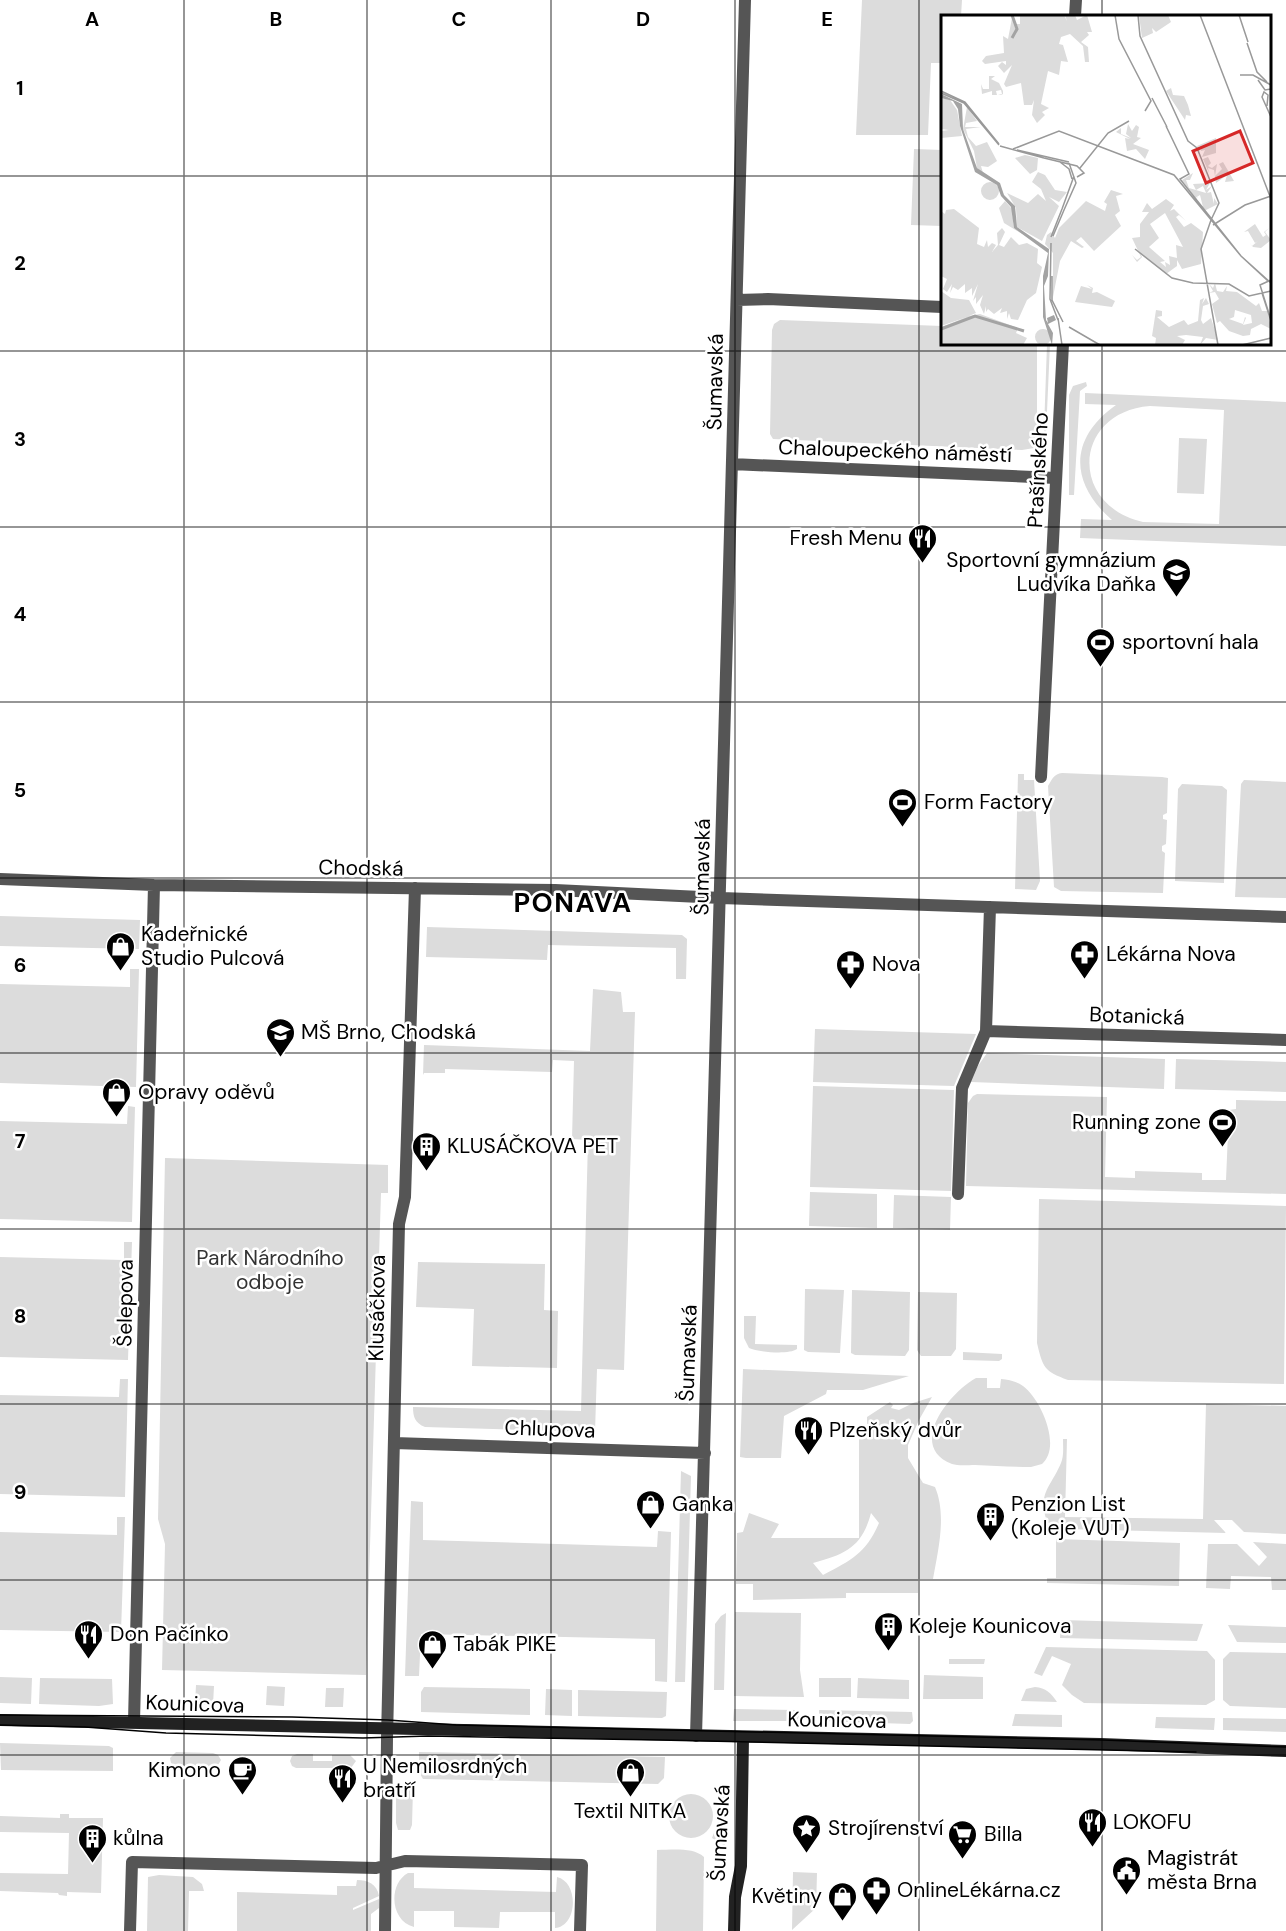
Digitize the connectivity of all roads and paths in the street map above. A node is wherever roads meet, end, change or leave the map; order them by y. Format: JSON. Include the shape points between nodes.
{"nodes":[{"id":1,"x":745,"y":0,"type":"edge"},
{"id":2,"x":1076,"y":0,"type":"edge"},
{"id":3,"x":1075,"y":15,"type":"edge"},
{"id":4,"x":737,"y":300,"type":"junction"},
{"id":5,"x":941,"y":307,"type":"edge"},
{"id":6,"x":1063,"y":345,"type":"edge"},
{"id":7,"x":732,"y":464,"type":"junction"},
{"id":8,"x":1056,"y":477,"type":"junction"},
{"id":9,"x":1041,"y":777,"type":"dead end"},
{"id":10,"x":0,"y":879,"type":"edge"},
{"id":11,"x":154,"y":885,"type":"junction"},
{"id":12,"x":415,"y":888,"type":"junction"},
{"id":13,"x":721,"y":898,"type":"junction"},
{"id":14,"x":990,"y":907,"type":"junction"},
{"id":15,"x":1286,"y":917,"type":"edge"},
{"id":16,"x":986,"y":1031,"type":"junction"},
{"id":17,"x":1286,"y":1041,"type":"edge"},
{"id":18,"x":958,"y":1194,"type":"dead end"},
{"id":19,"x":393,"y":1443,"type":"junction"},
{"id":20,"x":705,"y":1453,"type":"junction"},
{"id":21,"x":0,"y":1720,"type":"edge"},
{"id":22,"x":134,"y":1722,"type":"junction"},
{"id":23,"x":388,"y":1729,"type":"junction"},
{"id":24,"x":696,"y":1736,"type":"junction"},
{"id":25,"x":743,"y":1737,"type":"junction"},
{"id":26,"x":1286,"y":1751,"type":"edge"},
{"id":27,"x":387,"y":1865,"type":"junction"},
{"id":28,"x":130,"y":1931,"type":"edge"},
{"id":29,"x":385,"y":1931,"type":"edge"},
{"id":30,"x":580,"y":1931,"type":"edge"},
{"id":31,"x":734,"y":1931,"type":"edge"}],
"edges":[{"from":1,"to":4,"type":"street","name":"Šumavská"},
{"from":2,"to":3,"type":"street"},
{"from":4,"to":5,"type":"street"},
{"from":4,"to":7,"type":"street","name":"Šumavská"},
{"from":6,"to":8,"type":"street","name":"Ptašínského"},
{"from":7,"to":8,"type":"street","name":"Chaloupeckého náměstí"},
{"from":7,"to":13,"type":"street","name":"Šumavská"},
{"from":8,"to":9,"type":"street","name":"Ptašínského"},
{"from":10,"to":11,"type":"street","name":"Chodská"},
{"from":11,"to":12,"type":"street","name":"Chodská"},
{"from":11,"to":22,"type":"street","name":"Šelepova"},
{"from":12,"to":13,"type":"street","name":"Chodská"},
{"from":12,"to":19,"type":"street","name":"Klusáčkova"},
{"from":13,"to":14,"type":"street"},
{"from":13,"to":20,"type":"street","name":"Šumavská"},
{"from":14,"to":15,"type":"street"},
{"from":14,"to":16,"type":"street"},
{"from":16,"to":17,"type":"street","name":"Botanická"},
{"from":16,"to":18,"type":"street","via":[[962,1088]]},
{"from":19,"to":20,"type":"street","name":"Chlupova"},
{"from":19,"to":23,"type":"street","name":"Klusáčkova"},
{"from":20,"to":24,"type":"street","name":"Šumavská"},
{"from":21,"to":22,"type":"street","name":"Kounicova"},
{"from":22,"to":23,"type":"street","name":"Kounicova"},
{"from":23,"to":24,"type":"street","name":"Kounicova"},
{"from":23,"to":27,"type":"street"},
{"from":24,"to":25,"type":"street","name":"Kounicova"},
{"from":25,"to":26,"type":"street","name":"Kounicova"},
{"from":25,"to":31,"type":"street","name":"Šumavská","via":[[741,1866]]},
{"from":27,"to":28,"type":"street","via":[[376,1868],[132,1862]]},
{"from":27,"to":29,"type":"street"},
{"from":27,"to":30,"type":"street","via":[[405,1861],[582,1865]]}]}
